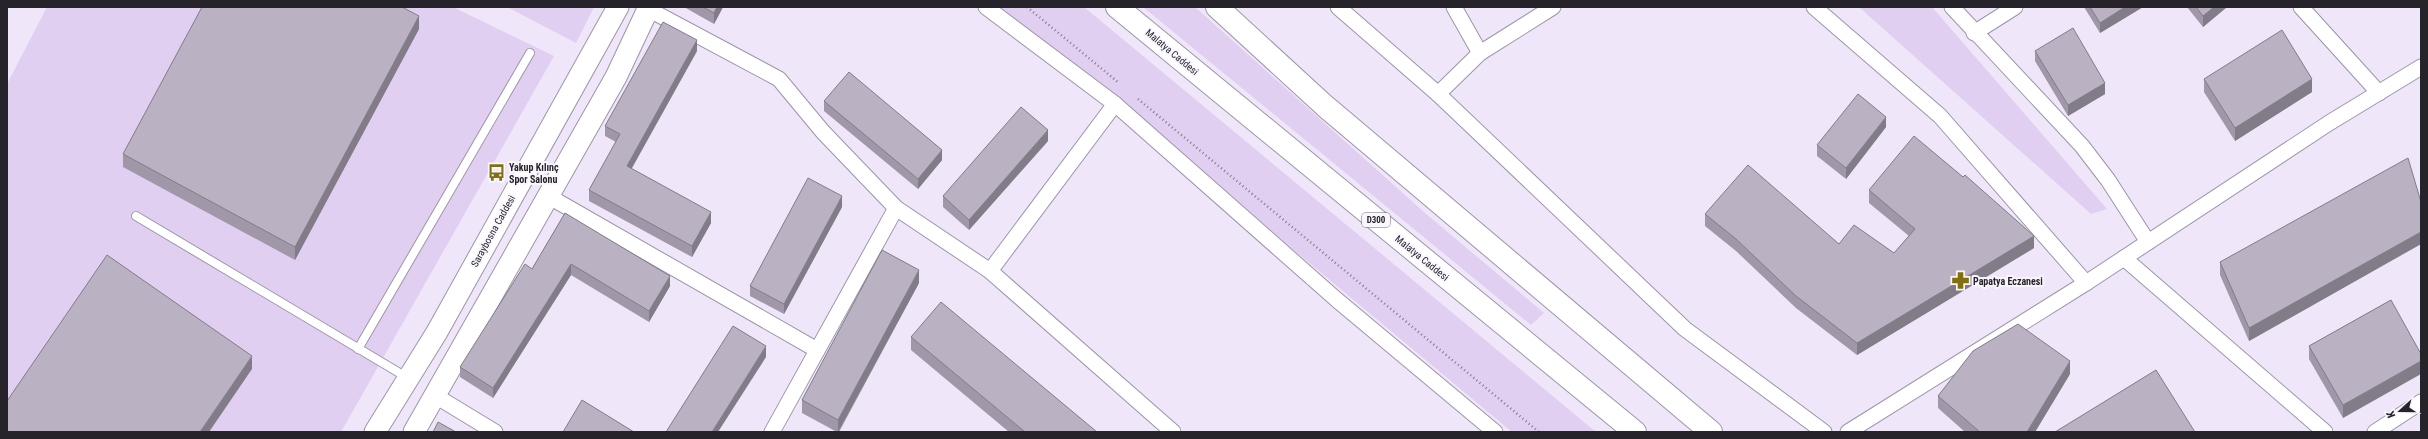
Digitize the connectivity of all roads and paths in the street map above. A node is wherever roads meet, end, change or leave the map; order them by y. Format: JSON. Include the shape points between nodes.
{"nodes":[{"id":1,"x":618,"y":7,"type":"edge"},
{"id":2,"x":986,"y":7,"type":"edge"},
{"id":3,"x":1027,"y":7,"type":"edge"},
{"id":4,"x":1117,"y":7,"type":"edge"},
{"id":5,"x":1217,"y":7,"type":"edge"},
{"id":6,"x":1338,"y":7,"type":"edge"},
{"id":7,"x":1454,"y":7,"type":"edge"},
{"id":8,"x":1553,"y":7,"type":"edge"},
{"id":9,"x":1814,"y":7,"type":"edge"},
{"id":10,"x":1952,"y":7,"type":"edge"},
{"id":11,"x":2015,"y":7,"type":"edge"},
{"id":12,"x":2302,"y":7,"type":"edge"},
{"id":13,"x":649,"y":8,"type":"edge"},
{"id":14,"x":1974,"y":33,"type":"junction"},
{"id":15,"x":1480,"y":52,"type":"junction"},
{"id":16,"x":530,"y":53,"type":"dead end"},
{"id":17,"x":2421,"y":67,"type":"edge"},
{"id":18,"x":1124,"y":87,"type":"dead end"},
{"id":19,"x":2379,"y":93,"type":"junction"},
{"id":20,"x":1438,"y":94,"type":"junction"},
{"id":21,"x":1136,"y":98,"type":"dead end"},
{"id":22,"x":1115,"y":104,"type":"junction"},
{"id":23,"x":548,"y":196,"type":"junction"},
{"id":24,"x":896,"y":208,"type":"junction"},
{"id":25,"x":136,"y":216,"type":"dead end"},
{"id":26,"x":2148,"y":242,"type":"junction"},
{"id":27,"x":2124,"y":258,"type":"junction"},
{"id":28,"x":990,"y":271,"type":"junction"},
{"id":29,"x":2086,"y":283,"type":"junction"},
{"id":30,"x":358,"y":349,"type":"junction"},
{"id":31,"x":817,"y":350,"type":"junction"},
{"id":32,"x":408,"y":378,"type":"junction"},
{"id":33,"x":434,"y":395,"type":"junction"},
{"id":34,"x":2421,"y":402,"type":"edge"},
{"id":35,"x":375,"y":432,"type":"edge"},
{"id":36,"x":414,"y":432,"type":"edge"},
{"id":37,"x":495,"y":432,"type":"edge"},
{"id":38,"x":772,"y":432,"type":"edge"},
{"id":39,"x":1173,"y":432,"type":"edge"},
{"id":40,"x":1495,"y":432,"type":"edge"},
{"id":41,"x":1539,"y":432,"type":"edge"},
{"id":42,"x":1635,"y":432,"type":"edge"},
{"id":43,"x":1711,"y":432,"type":"edge"},
{"id":44,"x":1824,"y":432,"type":"edge"},
{"id":45,"x":1848,"y":432,"type":"edge"},
{"id":46,"x":2325,"y":432,"type":"edge"},
{"id":47,"x":2375,"y":432,"type":"edge"}],
"edges":[{"from":1,"to":32,"type":"main road","name":"Saraybosna Caddesi"},
{"from":2,"to":22,"type":"street"},
{"from":3,"to":18,"type":"path"},
{"from":4,"to":42,"type":"highway","name":"Malatya Caddesi","number":"D300"},
{"from":5,"to":43,"type":"highway","via":[[1325,106]]},
{"from":6,"to":20,"type":"street"},
{"from":7,"to":15,"type":"street"},
{"from":8,"to":15,"type":"street"},
{"from":9,"to":29,"type":"street","via":[[1940,116]]},
{"from":10,"to":14,"type":"street"},
{"from":11,"to":14,"type":"street"},
{"from":12,"to":19,"type":"street"},
{"from":13,"to":23,"type":"main road","via":[[616,77]]},
{"from":13,"to":24,"type":"street","via":[[778,79],[823,132]]},
{"from":14,"to":26,"type":"street","via":[[2082,146],[2108,180]]},
{"from":15,"to":20,"type":"street"},
{"from":16,"to":30,"type":"lane"},
{"from":17,"to":19,"type":"street"},
{"from":19,"to":26,"type":"street"},
{"from":20,"to":44,"type":"street","via":[[1685,329]]},
{"from":21,"to":41,"type":"path"},
{"from":22,"to":28,"type":"street"},
{"from":22,"to":40,"type":"street","via":[[1336,300]]},
{"from":23,"to":31,"type":"street"},
{"from":23,"to":33,"type":"main road"},
{"from":24,"to":28,"type":"street"},
{"from":24,"to":31,"type":"street"},
{"from":25,"to":30,"type":"lane"},
{"from":26,"to":27,"type":"street"},
{"from":27,"to":29,"type":"street"},
{"from":27,"to":46,"type":"street"},
{"from":28,"to":39,"type":"street"},
{"from":29,"to":45,"type":"street"},
{"from":30,"to":32,"type":"lane"},
{"from":31,"to":38,"type":"street"},
{"from":32,"to":35,"type":"main road","name":"Saraybosna Caddesi"},
{"from":33,"to":36,"type":"main road"},
{"from":33,"to":37,"type":"street"},
{"from":34,"to":47,"type":"street"}]}
